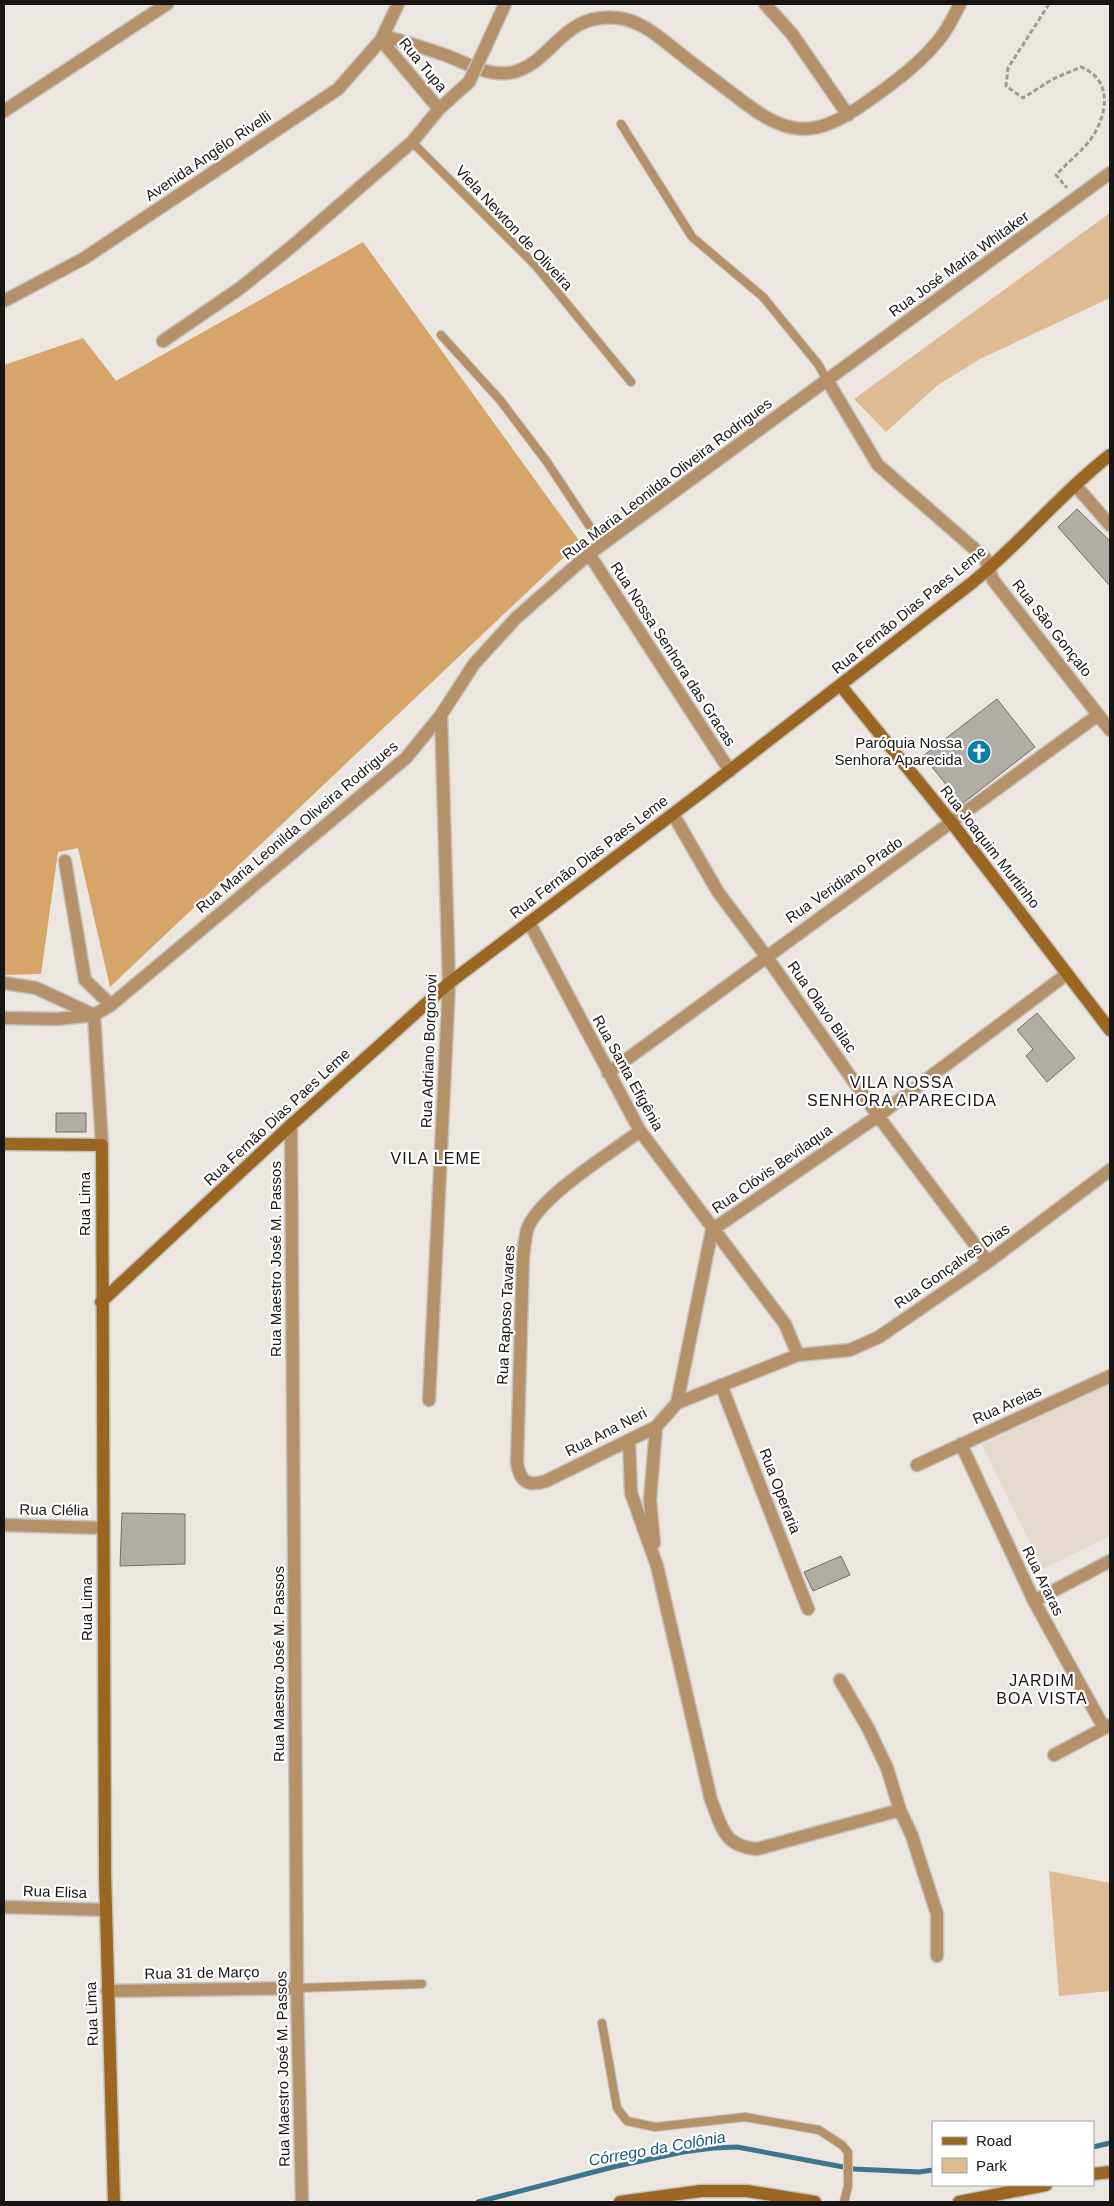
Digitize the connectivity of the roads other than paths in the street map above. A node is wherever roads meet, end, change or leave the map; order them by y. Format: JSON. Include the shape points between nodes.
{"nodes":[{"id":1,"x":167,"y":4,"type":"edge"},
{"id":2,"x":398,"y":4,"type":"edge"},
{"id":3,"x":505,"y":4,"type":"edge"},
{"id":4,"x":765,"y":4,"type":"edge"},
{"id":5,"x":960,"y":4,"type":"edge"},
{"id":6,"x":383,"y":38,"type":"junction"},
{"id":7,"x":439,"y":110,"type":"junction"},
{"id":8,"x":4,"y":111,"type":"edge"},
{"id":9,"x":848,"y":115,"type":"junction"},
{"id":10,"x":621,"y":124,"type":"dead end"},
{"id":11,"x":412,"y":142,"type":"junction"},
{"id":12,"x":1110,"y":173,"type":"edge"},
{"id":13,"x":4,"y":301,"type":"edge"},
{"id":14,"x":441,"y":335,"type":"dead end"},
{"id":15,"x":162,"y":341,"type":"dead end"},
{"id":16,"x":827,"y":380,"type":"junction"},
{"id":17,"x":631,"y":382,"type":"dead end"},
{"id":18,"x":1110,"y":455,"type":"edge"},
{"id":19,"x":1075,"y":484,"type":"junction"},
{"id":20,"x":1110,"y":525,"type":"edge"},
{"id":21,"x":602,"y":545,"type":"junction"},
{"id":22,"x":589,"y":554,"type":"junction"},
{"id":23,"x":990,"y":568,"type":"junction"},
{"id":24,"x":841,"y":686,"type":"junction"},
{"id":25,"x":441,"y":715,"type":"junction"},
{"id":26,"x":1098,"y":715,"type":"junction"},
{"id":27,"x":1110,"y":730,"type":"edge"},
{"id":28,"x":730,"y":771,"type":"junction"},
{"id":29,"x":673,"y":814,"type":"junction"},
{"id":30,"x":952,"y":823,"type":"junction"},
{"id":31,"x":64,"y":861,"type":"dead end"},
{"id":32,"x":529,"y":922,"type":"junction"},
{"id":33,"x":766,"y":956,"type":"junction"},
{"id":34,"x":1067,"y":974,"type":"junction"},
{"id":35,"x":4,"y":983,"type":"edge"},
{"id":36,"x":449,"y":983,"type":"junction"},
{"id":37,"x":111,"y":1005,"type":"junction"},
{"id":38,"x":94,"y":1015,"type":"junction"},
{"id":39,"x":4,"y":1018,"type":"edge"},
{"id":40,"x":1110,"y":1030,"type":"edge"},
{"id":41,"x":608,"y":1073,"type":"junction"},
{"id":42,"x":878,"y":1116,"type":"junction"},
{"id":43,"x":292,"y":1125,"type":"junction"},
{"id":44,"x":640,"y":1131,"type":"junction"},
{"id":45,"x":4,"y":1144,"type":"edge"},
{"id":46,"x":102,"y":1144,"type":"junction"},
{"id":47,"x":1110,"y":1170,"type":"edge"},
{"id":48,"x":712,"y":1230,"type":"junction"},
{"id":49,"x":988,"y":1262,"type":"junction"},
{"id":50,"x":101,"y":1302,"type":"junction"},
{"id":51,"x":798,"y":1355,"type":"junction"},
{"id":52,"x":1110,"y":1376,"type":"edge"},
{"id":53,"x":721,"y":1386,"type":"junction"},
{"id":54,"x":429,"y":1400,"type":"dead end"},
{"id":55,"x":677,"y":1403,"type":"junction"},
{"id":56,"x":656,"y":1426,"type":"junction"},
{"id":57,"x":628,"y":1440,"type":"junction"},
{"id":58,"x":961,"y":1444,"type":"junction"},
{"id":59,"x":517,"y":1463,"type":"joint"},
{"id":60,"x":917,"y":1465,"type":"dead end"},
{"id":61,"x":4,"y":1526,"type":"edge"},
{"id":62,"x":103,"y":1528,"type":"junction"},
{"id":63,"x":1110,"y":1561,"type":"edge"},
{"id":64,"x":657,"y":1566,"type":"junction"},
{"id":65,"x":1034,"y":1601,"type":"junction"},
{"id":66,"x":808,"y":1609,"type":"dead end"},
{"id":67,"x":840,"y":1680,"type":"dead end"},
{"id":68,"x":1107,"y":1726,"type":"edge"},
{"id":69,"x":1054,"y":1755,"type":"dead end"},
{"id":70,"x":900,"y":1810,"type":"junction"},
{"id":71,"x":4,"y":1907,"type":"edge"},
{"id":72,"x":106,"y":1910,"type":"junction"},
{"id":73,"x":937,"y":1956,"type":"dead end"},
{"id":74,"x":422,"y":1984,"type":"dead end"},
{"id":75,"x":297,"y":1988,"type":"junction"},
{"id":76,"x":107,"y":1990,"type":"junction"},
{"id":77,"x":602,"y":2023,"type":"dead end"},
{"id":78,"x":1110,"y":2172,"type":"edge"},
{"id":79,"x":1094,"y":2174,"type":"edge"},
{"id":80,"x":1041,"y":2186,"type":"edge"},
{"id":81,"x":635,"y":2200,"type":"edge"},
{"id":82,"x":796,"y":2201,"type":"edge"},
{"id":83,"x":114,"y":2202,"type":"edge"},
{"id":84,"x":302,"y":2202,"type":"edge"},
{"id":85,"x":620,"y":2202,"type":"edge"},
{"id":86,"x":815,"y":2202,"type":"edge"},
{"id":87,"x":844,"y":2202,"type":"edge"},
{"id":88,"x":959,"y":2202,"type":"edge"}],
"edges":[{"from":1,"to":8,"type":"street"},
{"from":2,"to":6,"type":"street","name":"Avenida Angêlo Rivelli"},
{"from":3,"to":7,"type":"street","bridge":true,"via":[[469,82]]},
{"from":4,"to":9,"type":"street","via":[[792,34]]},
{"from":5,"to":9,"type":"street","via":[[944,33],[924,57]]},
{"from":6,"to":7,"type":"street","name":"Rua Tupa"},
{"from":6,"to":9,"type":"street","via":[[447,56],[484,71],[504,73],[525,67],[572,28],[589,20],[619,18],[637,23],[657,35],[771,121],[800,129],[831,124]]},
{"from":6,"to":13,"type":"street","name":"Avenida Angêlo Rivelli","via":[[338,89],[83,259]]},
{"from":7,"to":11,"type":"street"},
{"from":10,"to":16,"type":"lane","via":[[692,237],[763,297],[818,364]]},
{"from":11,"to":15,"type":"street","via":[[239,289]]},
{"from":11,"to":17,"type":"lane","name":"Viela Newton de Oliveira","via":[[536,266]]},
{"from":12,"to":16,"type":"street","name":"Rua José Maria Whitaker"},
{"from":14,"to":21,"type":"lane","via":[[500,400],[548,462]]},
{"from":16,"to":21,"type":"street","name":"Rua Maria Leonilda Oliveira Rodrigues"},
{"from":16,"to":23,"type":"street","name":"Rua São Gonçalo","via":[[878,465],[985,558]]},
{"from":18,"to":19,"type":"main road","name":"Rua Fernão Dias Paes Leme"},
{"from":19,"to":20,"type":"street"},
{"from":19,"to":23,"type":"main road","name":"Rua Fernão Dias Paes Leme"},
{"from":21,"to":22,"type":"street","name":"Rua Maria Leonilda Oliveira Rodrigues"},
{"from":22,"to":25,"type":"street","name":"Rua Maria Leonilda Oliveira Rodrigues","via":[[516,618],[474,664]]},
{"from":22,"to":28,"type":"street","name":"Rua Nossa Senhora das Gracas"},
{"from":23,"to":24,"type":"main road","name":"Rua Fernão Dias Paes Leme"},
{"from":23,"to":26,"type":"street","name":"Rua São Gonçalo","via":[[993,580]]},
{"from":24,"to":28,"type":"main road","name":"Rua Fernão Dias Paes Leme"},
{"from":24,"to":30,"type":"main road","name":"Rua Joaquim Murtinho"},
{"from":25,"to":36,"type":"street","name":"Rua Adriano Borgonovi"},
{"from":25,"to":37,"type":"street","name":"Rua Maria Leonilda Oliveira Rodrigues","via":[[406,758]]},
{"from":26,"to":27,"type":"street","name":"Rua São Gonçalo"},
{"from":26,"to":30,"type":"street","name":"Rua Veridiano Prado"},
{"from":28,"to":29,"type":"main road","name":"Rua Fernão Dias Paes Leme"},
{"from":29,"to":32,"type":"main road","name":"Rua Fernão Dias Paes Leme"},
{"from":29,"to":33,"type":"street","name":"Rua Olavo Bilac","via":[[718,892]]},
{"from":30,"to":33,"type":"street","name":"Rua Veridiano Prado"},
{"from":30,"to":34,"type":"main road","name":"Rua Joaquim Murtinho"},
{"from":31,"to":37,"type":"street","via":[[84,980]]},
{"from":32,"to":36,"type":"main road","name":"Rua Fernão Dias Paes Leme"},
{"from":32,"to":41,"type":"street","name":"Rua Santa Efigênia"},
{"from":33,"to":41,"type":"street","name":"Rua Veridiano Prado"},
{"from":33,"to":42,"type":"street","name":"Rua Olavo Bilac"},
{"from":34,"to":40,"type":"main road","name":"Rua Joaquim Murtinho"},
{"from":34,"to":42,"type":"street","name":"Rua Clóvis Bevilaqua"},
{"from":35,"to":38,"type":"street","via":[[36,988]]},
{"from":36,"to":43,"type":"main road","name":"Rua Fernão Dias Paes Leme"},
{"from":36,"to":54,"type":"street","name":"Rua Adriano Borgonovi"},
{"from":37,"to":38,"type":"street","name":"Rua Maria Leonilda Oliveira Rodrigues"},
{"from":38,"to":39,"type":"street","via":[[57,1019]]},
{"from":38,"to":46,"type":"street","name":"Rua Lima"},
{"from":41,"to":44,"type":"street","name":"Rua Santa Efigênia"},
{"from":42,"to":48,"type":"street","name":"Rua Clóvis Bevilaqua"},
{"from":42,"to":49,"type":"street","name":"Rua Olavo Bilac"},
{"from":43,"to":50,"type":"main road","name":"Rua Fernão Dias Paes Leme"},
{"from":43,"to":75,"type":"street","name":"Rua Maestro José M. Passos"},
{"from":44,"to":48,"type":"street","name":"Rua Santa Efigênia"},
{"from":44,"to":59,"type":"street","name":"Rua Raposo Tavares","via":[[555,1194],[538,1210],[528,1230],[523,1257]]},
{"from":45,"to":46,"type":"main road"},
{"from":46,"to":50,"type":"main road","name":"Rua Lima"},
{"from":47,"to":49,"type":"street","name":"Rua Gonçalves Dias"},
{"from":48,"to":51,"type":"street","name":"Rua Santa Efigênia","via":[[785,1324]]},
{"from":48,"to":55,"type":"street"},
{"from":49,"to":51,"type":"street","name":"Rua Gonçalves Dias","via":[[879,1338],[850,1350]]},
{"from":50,"to":62,"type":"main road","name":"Rua Lima"},
{"from":51,"to":53,"type":"street","name":"Rua Ana Neri"},
{"from":52,"to":58,"type":"street","name":"Rua Areias"},
{"from":53,"to":55,"type":"street","name":"Rua Ana Neri"},
{"from":53,"to":66,"type":"street","name":"Rua Operaria"},
{"from":55,"to":56,"type":"street","name":"Rua Ana Neri"},
{"from":56,"to":57,"type":"street","name":"Rua Ana Neri"},
{"from":56,"to":64,"type":"street","via":[[650,1500]]},
{"from":57,"to":59,"type":"street","name":"Rua Ana Neri","via":[[536,1484],[519,1475]]},
{"from":57,"to":64,"type":"street","via":[[631,1492]]},
{"from":58,"to":60,"type":"street","name":"Rua Areias"},
{"from":58,"to":65,"type":"street","name":"Rua Araras"},
{"from":61,"to":62,"type":"street","name":"Rua Clélia"},
{"from":62,"to":72,"type":"main road","name":"Rua Lima"},
{"from":63,"to":65,"type":"street"},
{"from":64,"to":70,"type":"street","via":[[711,1800],[724,1834],[742,1848],[757,1849]]},
{"from":65,"to":68,"type":"street","name":"Rua Araras"},
{"from":67,"to":70,"type":"street","via":[[887,1768]]},
{"from":68,"to":69,"type":"street"},
{"from":70,"to":73,"type":"street","via":[[912,1836],[937,1914]]},
{"from":71,"to":72,"type":"street","name":"Rua Elisa"},
{"from":72,"to":76,"type":"main road","name":"Rua Lima"},
{"from":74,"to":75,"type":"lane"},
{"from":75,"to":76,"type":"street","name":"Rua 31 de Março"},
{"from":75,"to":84,"type":"street","name":"Rua Maestro José M. Passos"},
{"from":76,"to":83,"type":"main road","name":"Rua Lima"},
{"from":77,"to":87,"type":"lane","via":[[617,2108],[627,2121],[654,2127],[745,2117],[819,2130],[842,2144],[848,2152],[848,2186]]},
{"from":78,"to":79,"type":"main road"},
{"from":80,"to":88,"type":"main road"},
{"from":81,"to":82,"type":"main road","via":[[701,2191],[747,2191]]},
{"from":81,"to":85,"type":"main road"},
{"from":82,"to":86,"type":"main road"}]}
